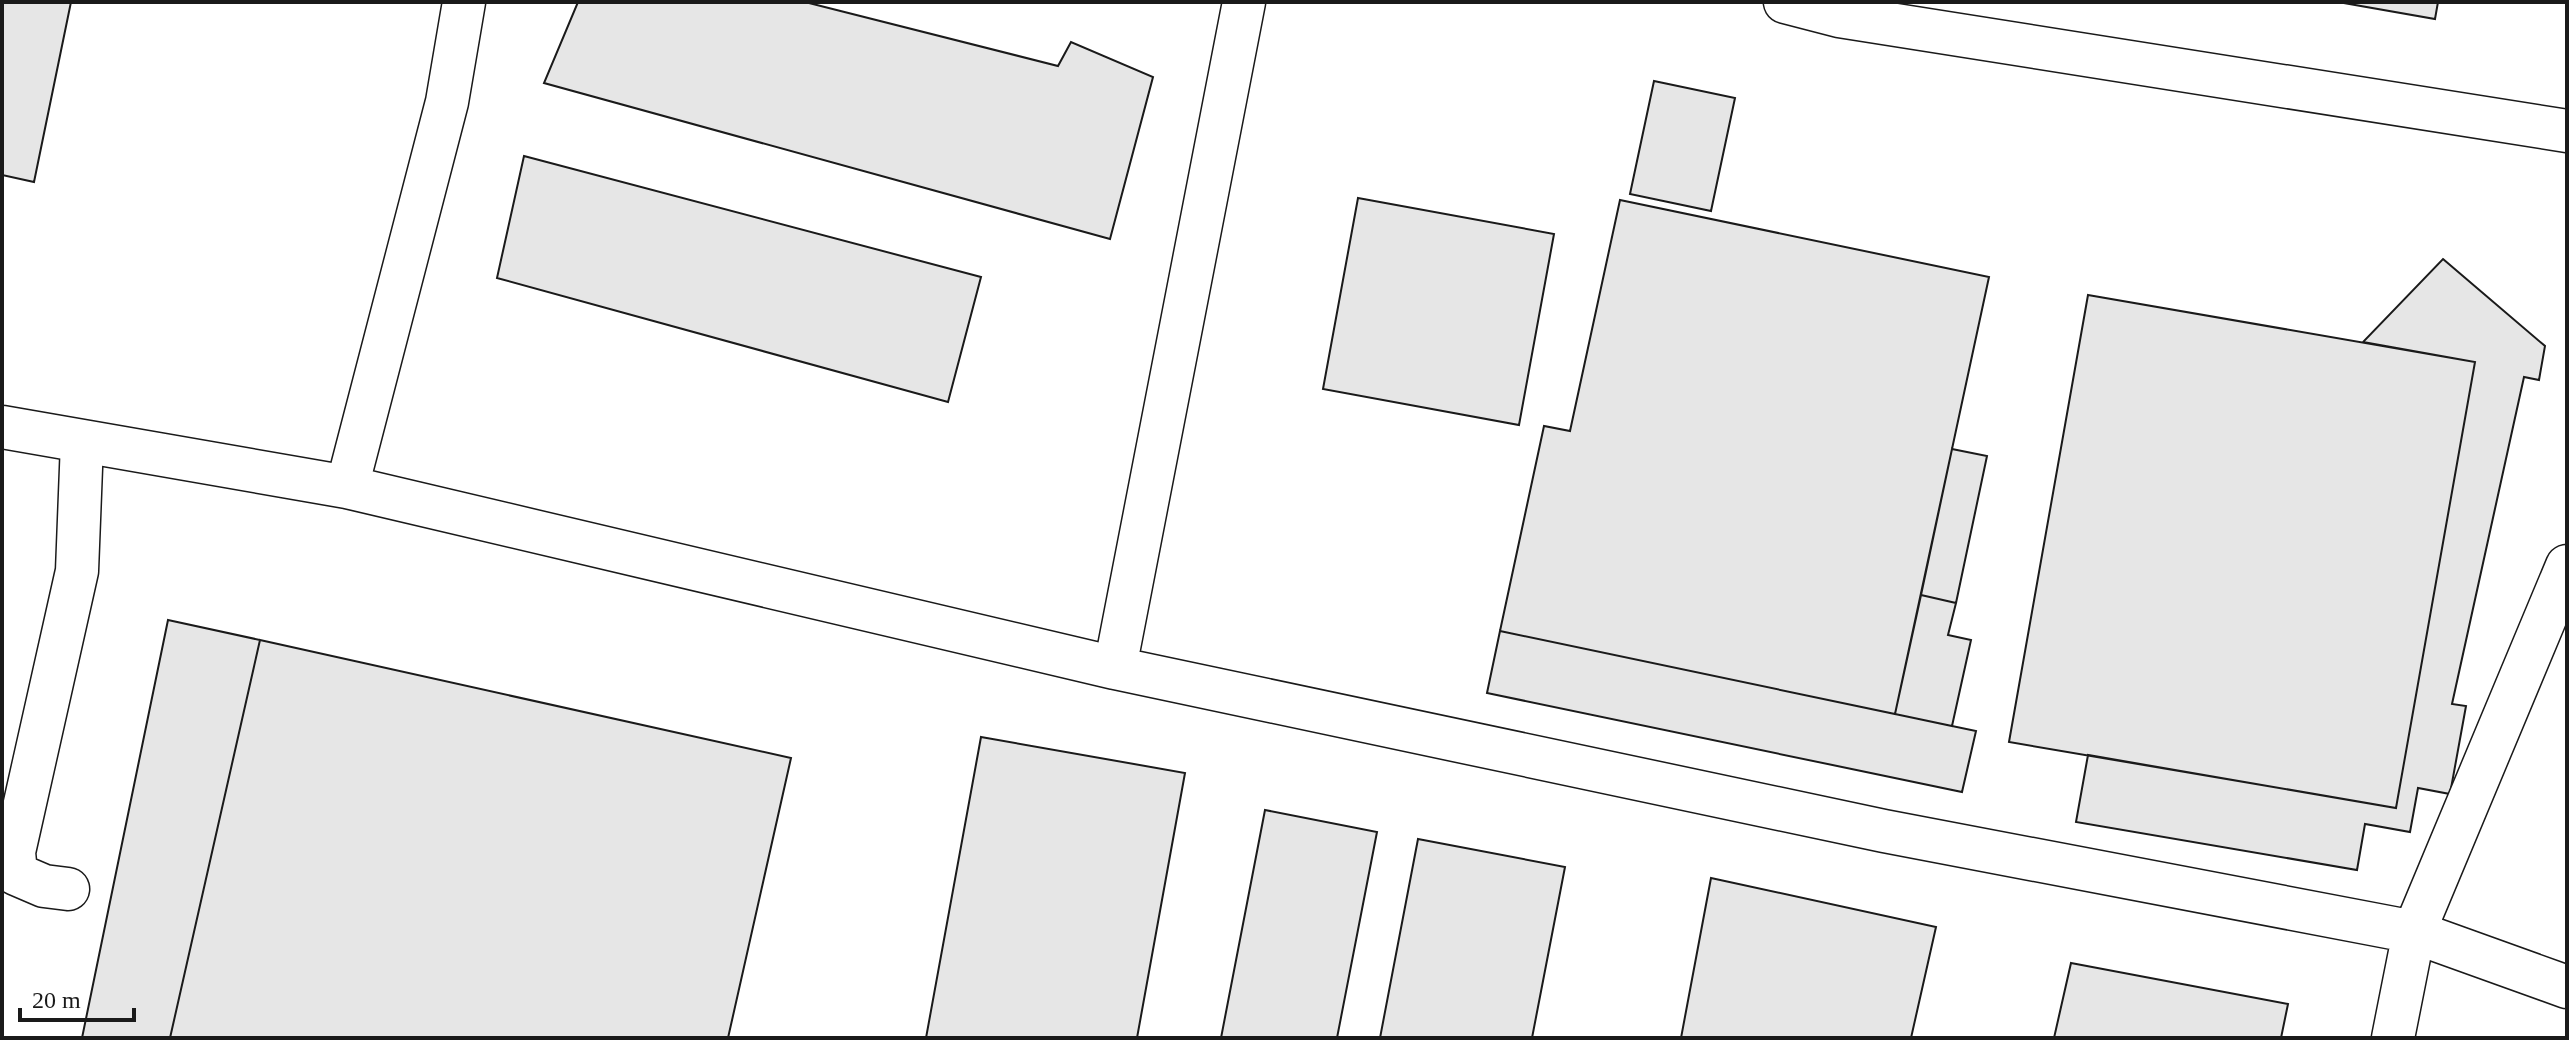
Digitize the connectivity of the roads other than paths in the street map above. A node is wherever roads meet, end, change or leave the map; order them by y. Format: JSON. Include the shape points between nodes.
{"nodes":[{"id":1,"x":464,"y":2,"type":"edge"},
{"id":2,"x":1244,"y":2,"type":"edge"},
{"id":3,"x":1785,"y":2,"type":"edge"},
{"id":4,"x":2567,"y":131,"type":"edge"},
{"id":5,"x":2,"y":427,"type":"edge"},
{"id":6,"x":82,"y":442,"type":"junction"},
{"id":7,"x":347,"y":487,"type":"junction"},
{"id":8,"x":2567,"y":566,"type":"edge"},
{"id":9,"x":1115,"y":668,"type":"junction"},
{"id":10,"x":68,"y":889,"type":"dead end"},
{"id":11,"x":2414,"y":932,"type":"junction"},
{"id":12,"x":2567,"y":987,"type":"edge"},
{"id":13,"x":2393,"y":1038,"type":"edge"}],
"edges":[{"from":1,"to":7,"type":"street","via":[[447,102]]},
{"from":2,"to":9,"type":"street"},
{"from":3,"to":4,"type":"street","via":[[1839,16]]},
{"from":5,"to":6,"type":"street"},
{"from":6,"to":7,"type":"street"},
{"from":6,"to":10,"type":"street","via":[[77,571],[14,852],[16,874]]},
{"from":7,"to":9,"type":"street"},
{"from":8,"to":11,"type":"street"},
{"from":9,"to":11,"type":"street","via":[[1884,831]]},
{"from":11,"to":12,"type":"street"},
{"from":11,"to":13,"type":"street"}]}
